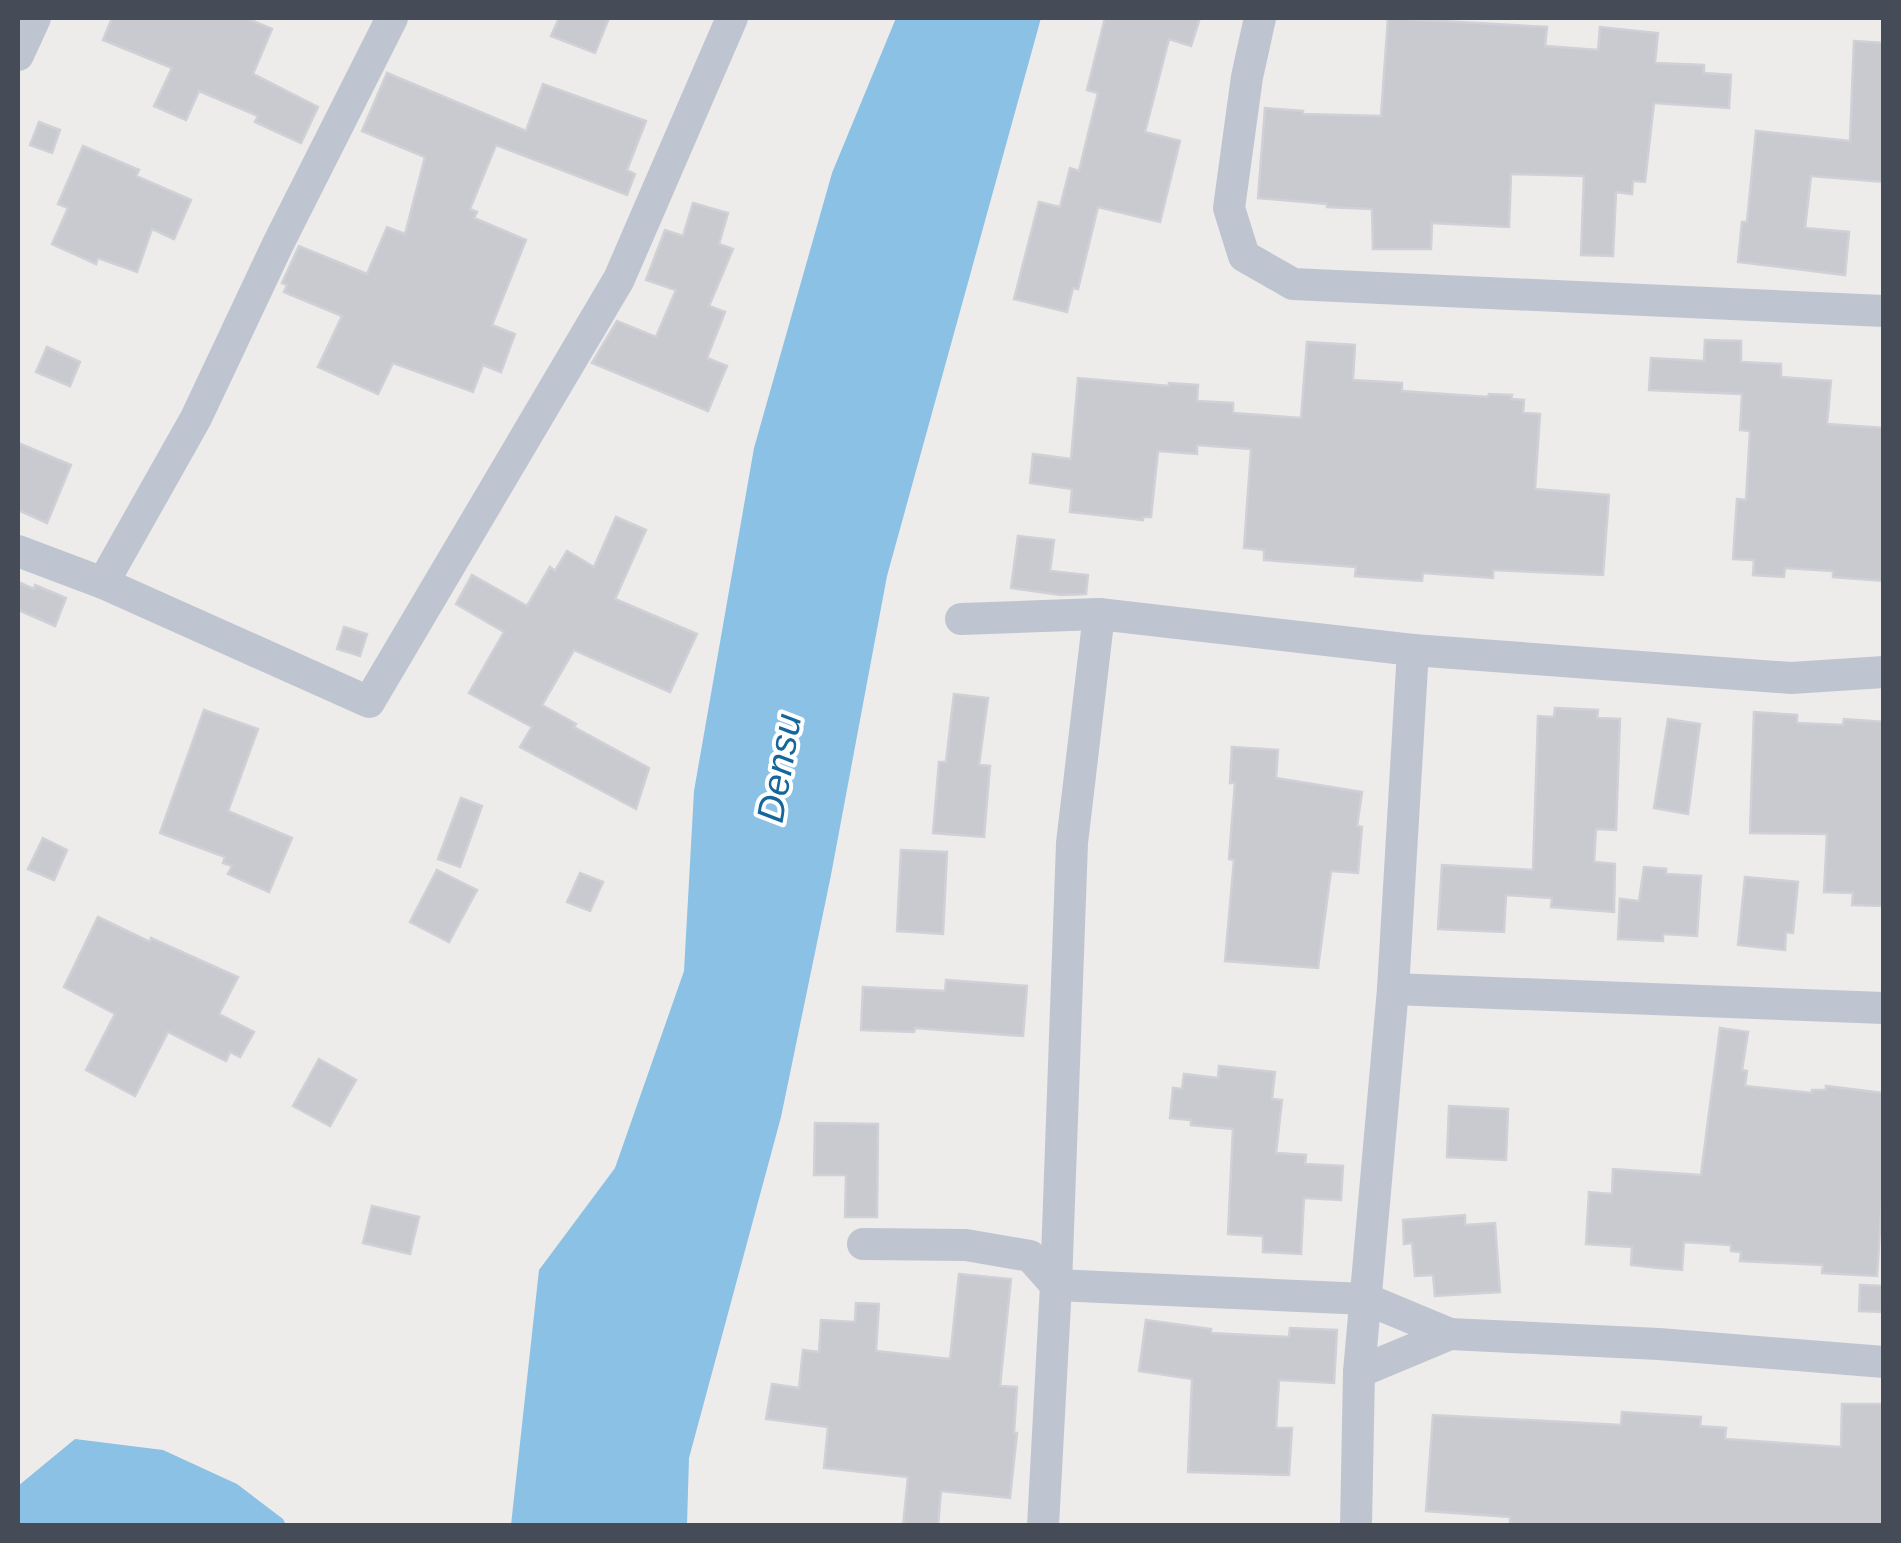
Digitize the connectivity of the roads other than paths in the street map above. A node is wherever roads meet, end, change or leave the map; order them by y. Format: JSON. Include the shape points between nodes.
{"nodes":[{"id":1,"x":35,"y":18,"type":"edge"},
{"id":2,"x":392,"y":18,"type":"edge"},
{"id":3,"x":732,"y":18,"type":"edge"},
{"id":4,"x":1260,"y":18,"type":"edge"},
{"id":5,"x":18,"y":56,"type":"edge"},
{"id":6,"x":1884,"y":311,"type":"edge"},
{"id":7,"x":18,"y":551,"type":"edge"},
{"id":8,"x":103,"y":582,"type":"junction"},
{"id":9,"x":1099,"y":614,"type":"junction"},
{"id":10,"x":961,"y":619,"type":"dead end"},
{"id":11,"x":1413,"y":650,"type":"junction"},
{"id":12,"x":1884,"y":672,"type":"edge"},
{"id":13,"x":1393,"y":990,"type":"junction"},
{"id":14,"x":1884,"y":1008,"type":"edge"},
{"id":15,"x":863,"y":1244,"type":"dead end"},
{"id":16,"x":1056,"y":1285,"type":"junction"},
{"id":17,"x":1366,"y":1300,"type":"junction"},
{"id":18,"x":1450,"y":1334,"type":"junction"},
{"id":19,"x":1884,"y":1362,"type":"edge"},
{"id":20,"x":1359,"y":1372,"type":"junction"},
{"id":21,"x":1043,"y":1526,"type":"edge"},
{"id":22,"x":1356,"y":1526,"type":"edge"}],
"edges":[{"from":1,"to":5,"type":"street"},
{"from":2,"to":8,"type":"street","via":[[196,418]]},
{"from":3,"to":8,"type":"street","via":[[619,279],[369,702]]},
{"from":4,"to":6,"type":"street","via":[[1228,208],[1244,256],[1293,284]]},
{"from":7,"to":8,"type":"street"},
{"from":9,"to":10,"type":"street"},
{"from":9,"to":11,"type":"street"},
{"from":9,"to":16,"type":"street","via":[[1072,844]]},
{"from":11,"to":12,"type":"street","via":[[1791,678]]},
{"from":11,"to":13,"type":"street"},
{"from":13,"to":14,"type":"street"},
{"from":13,"to":17,"type":"street"},
{"from":15,"to":16,"type":"street","via":[[966,1246],[1030,1256]]},
{"from":16,"to":17,"type":"street"},
{"from":16,"to":21,"type":"street"},
{"from":17,"to":18,"type":"street"},
{"from":17,"to":20,"type":"street"},
{"from":18,"to":19,"type":"street"},
{"from":18,"to":20,"type":"street"},
{"from":20,"to":22,"type":"street"}]}
